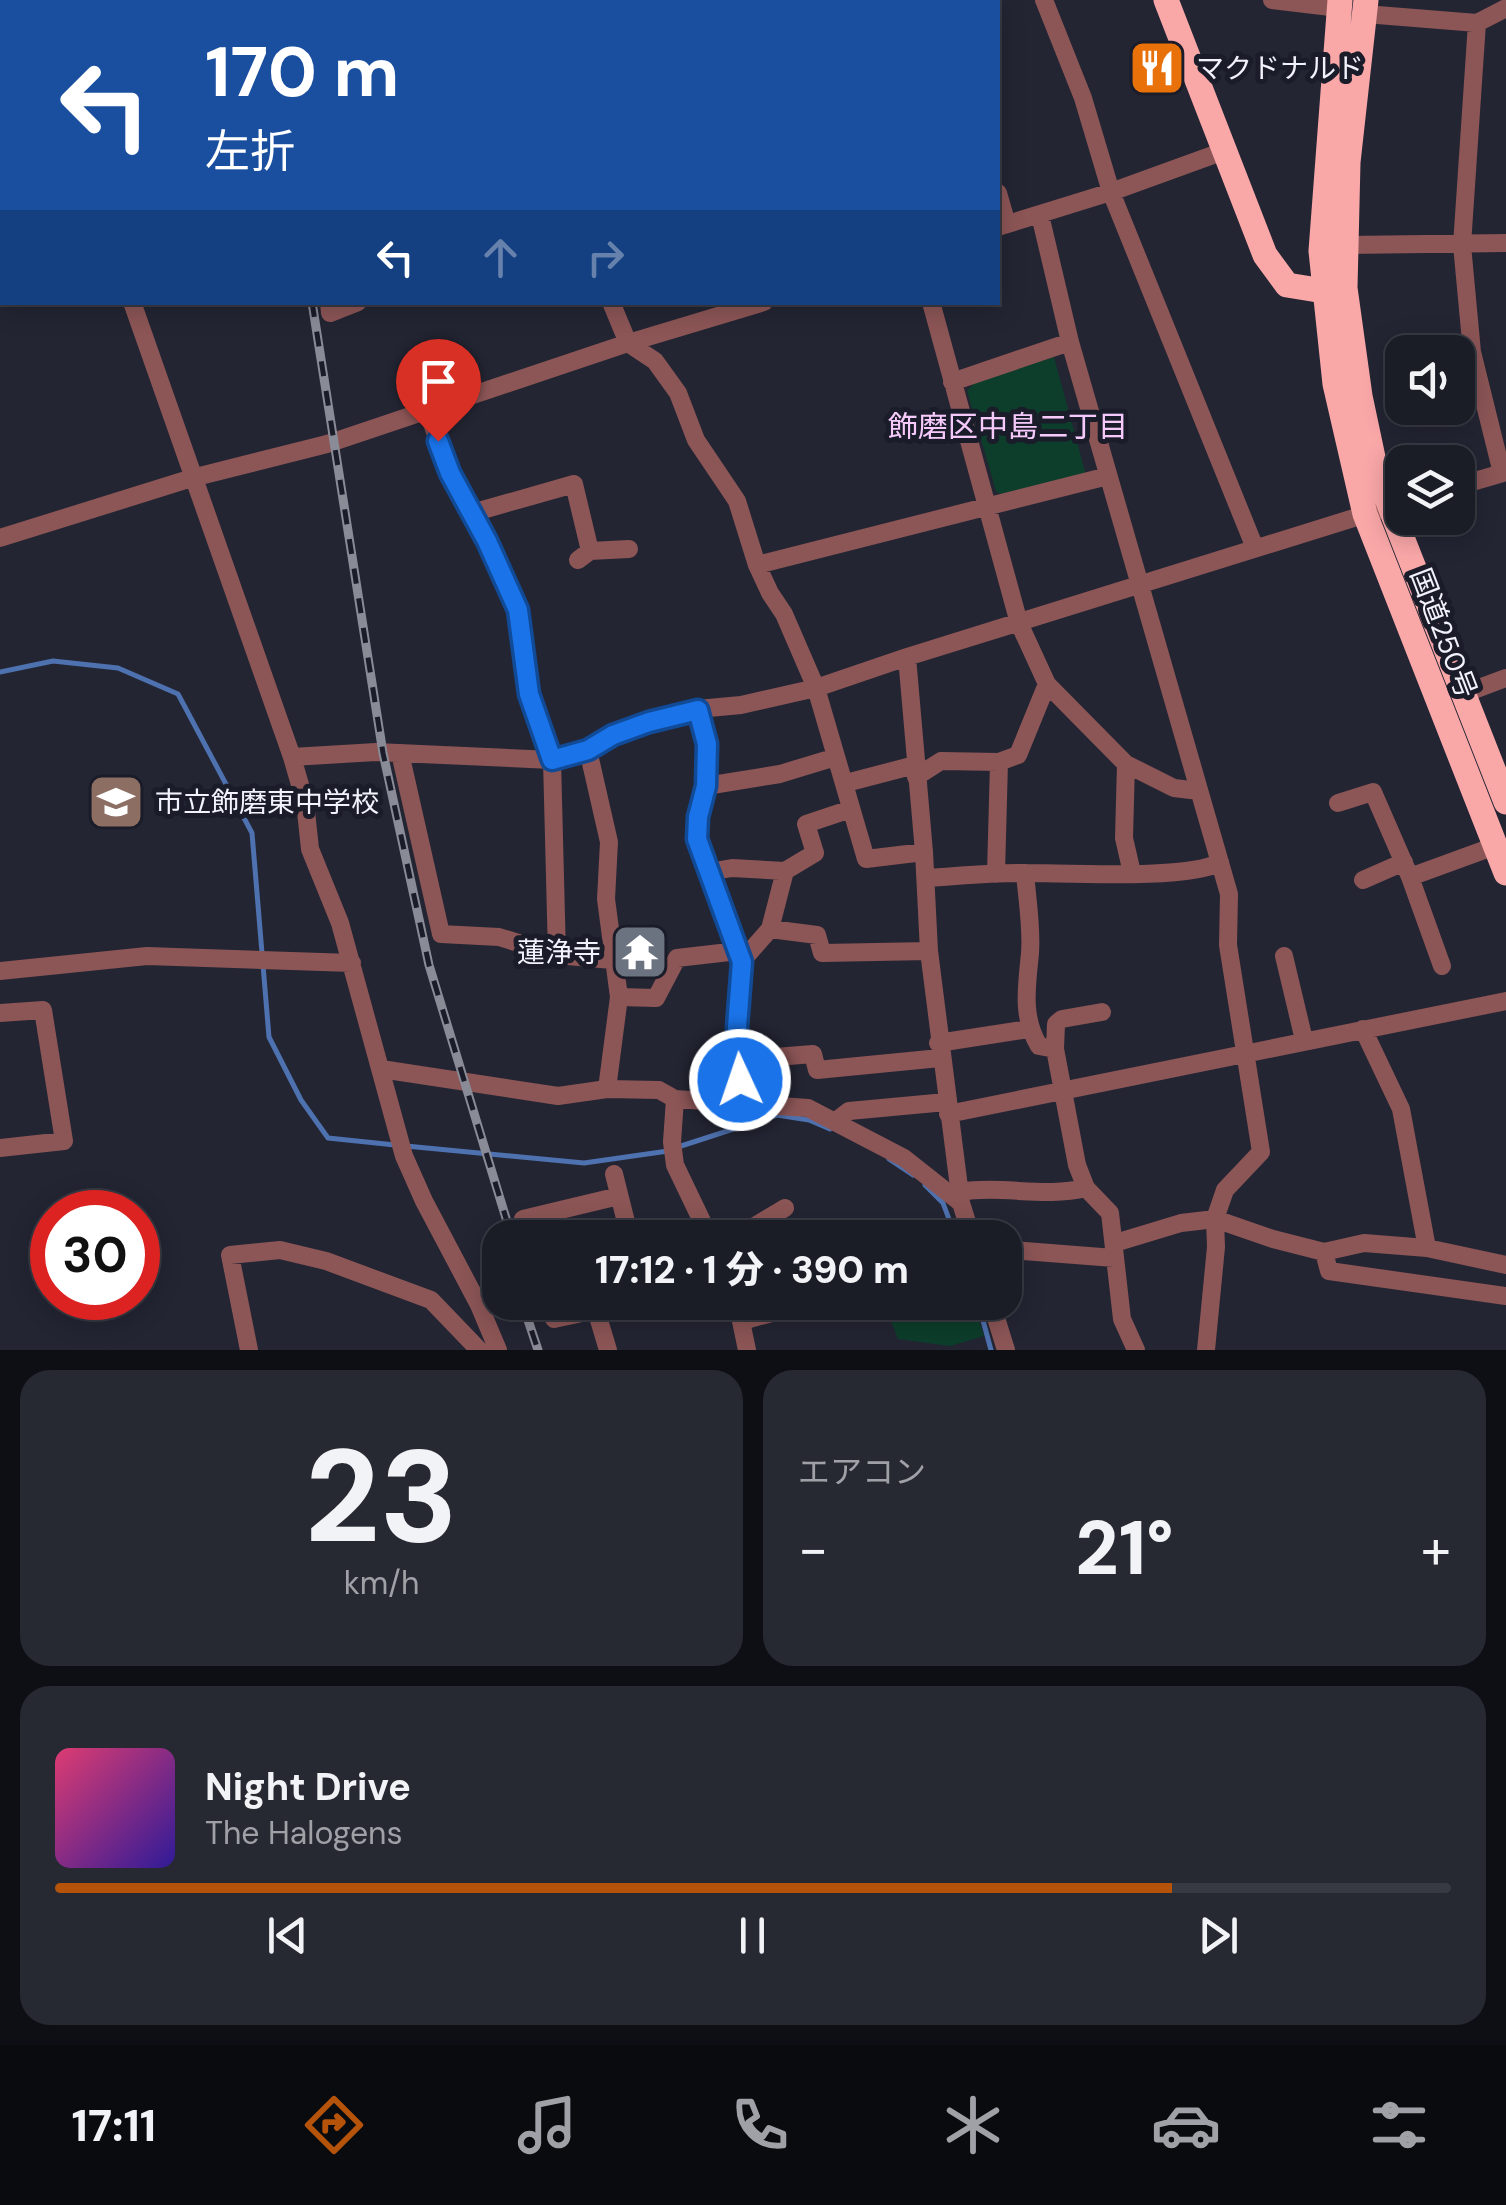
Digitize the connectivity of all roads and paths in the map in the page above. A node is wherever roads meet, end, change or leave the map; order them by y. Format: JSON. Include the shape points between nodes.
{"nodes":[{"id":1,"x":1044,"y":0,"type":"edge"},
{"id":2,"x":1166,"y":0,"type":"edge"},
{"id":3,"x":1272,"y":0,"type":"edge"},
{"id":4,"x":1339,"y":4,"type":"edge"},
{"id":5,"x":1365,"y":7,"type":"edge"},
{"id":6,"x":1506,"y":8,"type":"edge"},
{"id":7,"x":1477,"y":23,"type":"junction"},
{"id":8,"x":1224,"y":151,"type":"junction"},
{"id":9,"x":1111,"y":192,"type":"junction"},
{"id":10,"x":1040,"y":216,"type":"junction"},
{"id":11,"x":1002,"y":225,"type":"edge"},
{"id":12,"x":1506,"y":243,"type":"edge"},
{"id":13,"x":1346,"y":245,"type":"junction"},
{"id":14,"x":1462,"y":245,"type":"junction"},
{"id":15,"x":1334,"y":289,"type":"junction"},
{"id":16,"x":133,"y":305,"type":"edge"},
{"id":17,"x":329,"y":305,"type":"edge"},
{"id":18,"x":350,"y":305,"type":"edge"},
{"id":19,"x":612,"y":305,"type":"edge"},
{"id":20,"x":931,"y":305,"type":"edge"},
{"id":21,"x":727,"y":308,"type":"edge"},
{"id":22,"x":1070,"y":342,"type":"junction"},
{"id":23,"x":628,"y":343,"type":"junction"},
{"id":24,"x":952,"y":382,"type":"junction"},
{"id":25,"x":427,"y":410,"type":"junction"},
{"id":26,"x":1504,"y":472,"type":"edge"},
{"id":27,"x":1108,"y":476,"type":"junction"},
{"id":28,"x":192,"y":478,"type":"junction"},
{"id":29,"x":1475,"y":481,"type":"edge"},
{"id":30,"x":1385,"y":504,"type":"edge"},
{"id":31,"x":987,"y":507,"type":"junction"},
{"id":32,"x":1385,"y":508,"type":"edge"},
{"id":33,"x":472,"y":513,"type":"junction"},
{"id":34,"x":1395,"y":535,"type":"edge"},
{"id":35,"x":1397,"y":535,"type":"edge"},
{"id":36,"x":0,"y":538,"type":"edge"},
{"id":37,"x":1254,"y":548,"type":"junction"},
{"id":38,"x":629,"y":549,"type":"dead end"},
{"id":39,"x":758,"y":565,"type":"junction"},
{"id":40,"x":1140,"y":587,"type":"junction"},
{"id":41,"x":1019,"y":623,"type":"junction"},
{"id":42,"x":907,"y":657,"type":"junction"},
{"id":43,"x":1506,"y":678,"type":"edge"},
{"id":44,"x":1047,"y":684,"type":"junction"},
{"id":45,"x":816,"y":688,"type":"junction"},
{"id":46,"x":1464,"y":694,"type":"junction"},
{"id":47,"x":698,"y":710,"type":"junction"},
{"id":48,"x":588,"y":750,"type":"junction"},
{"id":49,"x":400,"y":753,"type":"junction"},
{"id":50,"x":292,"y":757,"type":"junction"},
{"id":51,"x":836,"y":757,"type":"junction"},
{"id":52,"x":552,"y":760,"type":"junction"},
{"id":53,"x":999,"y":762,"type":"junction"},
{"id":54,"x":1126,"y":764,"type":"junction"},
{"id":55,"x":916,"y":771,"type":"junction"},
{"id":56,"x":846,"y":783,"type":"junction"},
{"id":57,"x":706,"y":786,"type":"junction"},
{"id":58,"x":1199,"y":792,"type":"junction"},
{"id":59,"x":1338,"y":802,"type":"dead end"},
{"id":60,"x":1506,"y":802,"type":"edge"},
{"id":61,"x":851,"y":809,"type":"junction"},
{"id":62,"x":1495,"y":846,"type":"junction"},
{"id":63,"x":924,"y":852,"type":"junction"},
{"id":64,"x":1220,"y":862,"type":"junction"},
{"id":65,"x":1407,"y":870,"type":"junction"},
{"id":66,"x":785,"y":871,"type":"junction"},
{"id":67,"x":709,"y":872,"type":"junction"},
{"id":68,"x":1025,"y":872,"type":"junction"},
{"id":69,"x":1132,"y":872,"type":"junction"},
{"id":70,"x":1506,"y":873,"type":"edge"},
{"id":71,"x":996,"y":874,"type":"junction"},
{"id":72,"x":926,"y":878,"type":"junction"},
{"id":73,"x":1363,"y":880,"type":"dead end"},
{"id":74,"x":770,"y":929,"type":"junction"},
{"id":75,"x":929,"y":951,"type":"junction"},
{"id":76,"x":558,"y":956,"type":"junction"},
{"id":77,"x":740,"y":956,"type":"junction"},
{"id":78,"x":1284,"y":956,"type":"dead end"},
{"id":79,"x":612,"y":960,"type":"junction"},
{"id":80,"x":352,"y":963,"type":"junction"},
{"id":81,"x":1442,"y":966,"type":"dead end"},
{"id":82,"x":0,"y":971,"type":"edge"},
{"id":83,"x":619,"y":997,"type":"junction"},
{"id":84,"x":1506,"y":1001,"type":"edge"},
{"id":85,"x":1102,"y":1012,"type":"dead end"},
{"id":86,"x":0,"y":1014,"type":"edge"},
{"id":87,"x":1029,"y":1029,"type":"junction"},
{"id":88,"x":1364,"y":1029,"type":"junction"},
{"id":89,"x":1304,"y":1040,"type":"junction"},
{"id":90,"x":1055,"y":1048,"type":"junction"},
{"id":91,"x":939,"y":1050,"type":"junction"},
{"id":92,"x":1244,"y":1052,"type":"junction"},
{"id":93,"x":739,"y":1060,"type":"junction"},
{"id":94,"x":381,"y":1069,"type":"junction"},
{"id":95,"x":607,"y":1089,"type":"junction"},
{"id":96,"x":1062,"y":1090,"type":"junction"},
{"id":97,"x":675,"y":1100,"type":"junction"},
{"id":98,"x":741,"y":1101,"type":"junction"},
{"id":99,"x":947,"y":1108,"type":"junction"},
{"id":100,"x":836,"y":1121,"type":"junction"},
{"id":101,"x":0,"y":1148,"type":"edge"},
{"id":102,"x":614,"y":1174,"type":"dead end"},
{"id":103,"x":1086,"y":1188,"type":"junction"},
{"id":104,"x":619,"y":1196,"type":"junction"},
{"id":105,"x":960,"y":1198,"type":"junction"},
{"id":106,"x":785,"y":1208,"type":"dead end"},
{"id":107,"x":1214,"y":1218,"type":"junction"},
{"id":108,"x":523,"y":1220,"type":"edge"},
{"id":109,"x":625,"y":1220,"type":"edge"},
{"id":110,"x":701,"y":1220,"type":"edge"},
{"id":111,"x":765,"y":1220,"type":"edge"},
{"id":112,"x":967,"y":1220,"type":"edge"},
{"id":113,"x":1427,"y":1248,"type":"junction"},
{"id":114,"x":1022,"y":1250,"type":"edge"},
{"id":115,"x":1114,"y":1251,"type":"junction"},
{"id":116,"x":1324,"y":1252,"type":"junction"},
{"id":117,"x":1506,"y":1266,"type":"edge"},
{"id":118,"x":1506,"y":1296,"type":"edge"},
{"id":119,"x":599,"y":1320,"type":"edge"},
{"id":120,"x":749,"y":1320,"type":"edge"},
{"id":121,"x":997,"y":1320,"type":"edge"},
{"id":122,"x":742,"y":1322,"type":"joint"},
{"id":123,"x":248,"y":1350,"type":"edge"},
{"id":124,"x":478,"y":1350,"type":"edge"},
{"id":125,"x":498,"y":1350,"type":"edge"},
{"id":126,"x":608,"y":1350,"type":"edge"},
{"id":127,"x":747,"y":1350,"type":"edge"},
{"id":128,"x":1006,"y":1350,"type":"edge"},
{"id":129,"x":1136,"y":1350,"type":"edge"},
{"id":130,"x":1206,"y":1350,"type":"edge"}],
"edges":[{"from":1,"to":9,"type":"street"},
{"from":2,"to":8,"type":"highway"},
{"from":3,"to":4,"type":"street"},
{"from":4,"to":15,"type":"highway","name":"国道250号","via":[[1320,252]]},
{"from":5,"to":7,"type":"street"},
{"from":5,"to":13,"type":"highway","name":"国道250号"},
{"from":6,"to":7,"type":"street"},
{"from":7,"to":14,"type":"street"},
{"from":8,"to":9,"type":"street"},
{"from":8,"to":15,"type":"highway","via":[[1264,255],[1287,284]]},
{"from":9,"to":10,"type":"street"},
{"from":9,"to":37,"type":"street"},
{"from":10,"to":11,"type":"street"},
{"from":10,"to":22,"type":"street"},
{"from":12,"to":14,"type":"street"},
{"from":13,"to":14,"type":"street"},
{"from":13,"to":15,"type":"highway","name":"国道250号"},
{"from":14,"to":26,"type":"street","via":[[1472,352]]},
{"from":15,"to":30,"type":"highway","name":"国道250号"},
{"from":16,"to":28,"type":"street"},
{"from":17,"to":18,"type":"street","via":[[330,313]]},
{"from":19,"to":23,"type":"street"},
{"from":20,"to":24,"type":"street"},
{"from":21,"to":23,"type":"street"},
{"from":22,"to":24,"type":"street"},
{"from":22,"to":27,"type":"street"},
{"from":23,"to":25,"type":"street"},
{"from":23,"to":39,"type":"street","via":[[655,361],[678,393],[696,440],[737,501]]},
{"from":24,"to":31,"type":"street"},
{"from":25,"to":28,"type":"street"},
{"from":25,"to":33,"type":"street"},
{"from":26,"to":29,"type":"street"},
{"from":27,"to":31,"type":"street"},
{"from":27,"to":40,"type":"street"},
{"from":28,"to":36,"type":"street"},
{"from":28,"to":50,"type":"street"},
{"from":31,"to":39,"type":"street"},
{"from":31,"to":41,"type":"street"},
{"from":32,"to":37,"type":"street"},
{"from":33,"to":38,"type":"street","via":[[574,484],[584,556]]},
{"from":33,"to":52,"type":"street","via":[[518,610],[529,694]]},
{"from":34,"to":62,"type":"highway","name":"国道250号"},
{"from":35,"to":46,"type":"highway","name":"国道250号"},
{"from":37,"to":40,"type":"street"},
{"from":39,"to":45,"type":"street"},
{"from":40,"to":41,"type":"street"},
{"from":40,"to":58,"type":"street"},
{"from":41,"to":42,"type":"street"},
{"from":41,"to":44,"type":"street"},
{"from":42,"to":45,"type":"street"},
{"from":42,"to":55,"type":"street"},
{"from":43,"to":46,"type":"street"},
{"from":44,"to":53,"type":"street","via":[[1018,755]]},
{"from":44,"to":54,"type":"street"},
{"from":45,"to":47,"type":"street"},
{"from":45,"to":51,"type":"street"},
{"from":46,"to":60,"type":"highway","name":"国道250号"},
{"from":47,"to":48,"type":"street","via":[[631,728]]},
{"from":47,"to":57,"type":"street","via":[[707,744]]},
{"from":48,"to":52,"type":"street"},
{"from":48,"to":79,"type":"street","via":[[610,842]]},
{"from":49,"to":50,"type":"street"},
{"from":49,"to":52,"type":"street"},
{"from":49,"to":76,"type":"street","via":[[441,934],[500,937]]},
{"from":50,"to":80,"type":"street","via":[[310,849]]},
{"from":51,"to":56,"type":"street"},
{"from":51,"to":57,"type":"street"},
{"from":52,"to":76,"type":"street"},
{"from":53,"to":55,"type":"street","via":[[942,761]]},
{"from":53,"to":71,"type":"street"},
{"from":54,"to":58,"type":"street","via":[[1174,788]]},
{"from":54,"to":69,"type":"street","via":[[1124,838]]},
{"from":55,"to":56,"type":"street"},
{"from":55,"to":63,"type":"street"},
{"from":56,"to":61,"type":"street"},
{"from":57,"to":67,"type":"street","via":[[697,839]]},
{"from":58,"to":64,"type":"street"},
{"from":59,"to":65,"type":"street","via":[[1373,792]]},
{"from":61,"to":63,"type":"street","via":[[866,859]]},
{"from":61,"to":66,"type":"street","via":[[806,824],[815,853]]},
{"from":62,"to":65,"type":"street"},
{"from":62,"to":70,"type":"highway","name":"国道250号"},
{"from":63,"to":72,"type":"street"},
{"from":64,"to":69,"type":"street"},
{"from":64,"to":92,"type":"street"},
{"from":65,"to":73,"type":"street"},
{"from":65,"to":81,"type":"street"},
{"from":66,"to":67,"type":"street"},
{"from":66,"to":74,"type":"street"},
{"from":67,"to":77,"type":"street"},
{"from":68,"to":69,"type":"street"},
{"from":68,"to":71,"type":"street"},
{"from":68,"to":87,"type":"street"},
{"from":71,"to":72,"type":"street"},
{"from":72,"to":75,"type":"street"},
{"from":74,"to":75,"type":"street","via":[[817,935],[822,952]]},
{"from":74,"to":77,"type":"street"},
{"from":75,"to":91,"type":"street"},
{"from":76,"to":79,"type":"street"},
{"from":77,"to":83,"type":"street","via":[[677,958],[656,998]]},
{"from":77,"to":93,"type":"street"},
{"from":78,"to":89,"type":"street"},
{"from":79,"to":83,"type":"street"},
{"from":80,"to":82,"type":"street","via":[[146,956]]},
{"from":80,"to":94,"type":"street"},
{"from":83,"to":95,"type":"street"},
{"from":84,"to":88,"type":"street"},
{"from":85,"to":90,"type":"street","via":[[1062,1019]]},
{"from":86,"to":101,"type":"street","via":[[43,1010],[64,1140]]},
{"from":87,"to":90,"type":"street","via":[[1039,1046]]},
{"from":87,"to":91,"type":"street"},
{"from":88,"to":89,"type":"street"},
{"from":88,"to":113,"type":"street","via":[[1402,1109]]},
{"from":89,"to":92,"type":"street"},
{"from":90,"to":96,"type":"street"},
{"from":91,"to":93,"type":"street","via":[[817,1070],[813,1054]]},
{"from":91,"to":99,"type":"street"},
{"from":92,"to":96,"type":"street"},
{"from":92,"to":107,"type":"street","via":[[1261,1152],[1225,1190]]},
{"from":93,"to":98,"type":"street"},
{"from":94,"to":95,"type":"street","via":[[558,1096]]},
{"from":94,"to":125,"type":"street","via":[[404,1156]]},
{"from":95,"to":97,"type":"street","via":[[659,1090]]},
{"from":96,"to":99,"type":"street"},
{"from":96,"to":103,"type":"street"},
{"from":97,"to":98,"type":"street"},
{"from":97,"to":110,"type":"street","via":[[673,1148]]},
{"from":98,"to":100,"type":"street","via":[[808,1108]]},
{"from":99,"to":100,"type":"street","via":[[850,1112]]},
{"from":99,"to":105,"type":"street"},
{"from":100,"to":105,"type":"street"},
{"from":102,"to":104,"type":"street"},
{"from":103,"to":105,"type":"street","via":[[1064,1193],[996,1187]]},
{"from":103,"to":115,"type":"street","via":[[1110,1212]]},
{"from":104,"to":108,"type":"street"},
{"from":104,"to":109,"type":"street"},
{"from":105,"to":112,"type":"street"},
{"from":106,"to":111,"type":"street"},
{"from":107,"to":115,"type":"street"},
{"from":107,"to":116,"type":"street"},
{"from":107,"to":130,"type":"street"},
{"from":113,"to":116,"type":"street","via":[[1364,1243]]},
{"from":113,"to":117,"type":"street"},
{"from":114,"to":115,"type":"street"},
{"from":115,"to":129,"type":"street","via":[[1122,1319]]},
{"from":116,"to":118,"type":"street","via":[[1328,1271]]},
{"from":119,"to":126,"type":"street"},
{"from":120,"to":122,"type":"street"},
{"from":121,"to":128,"type":"street"},
{"from":122,"to":127,"type":"street"},
{"from":123,"to":124,"type":"street","via":[[230,1254],[280,1250],[431,1300]]}]}
